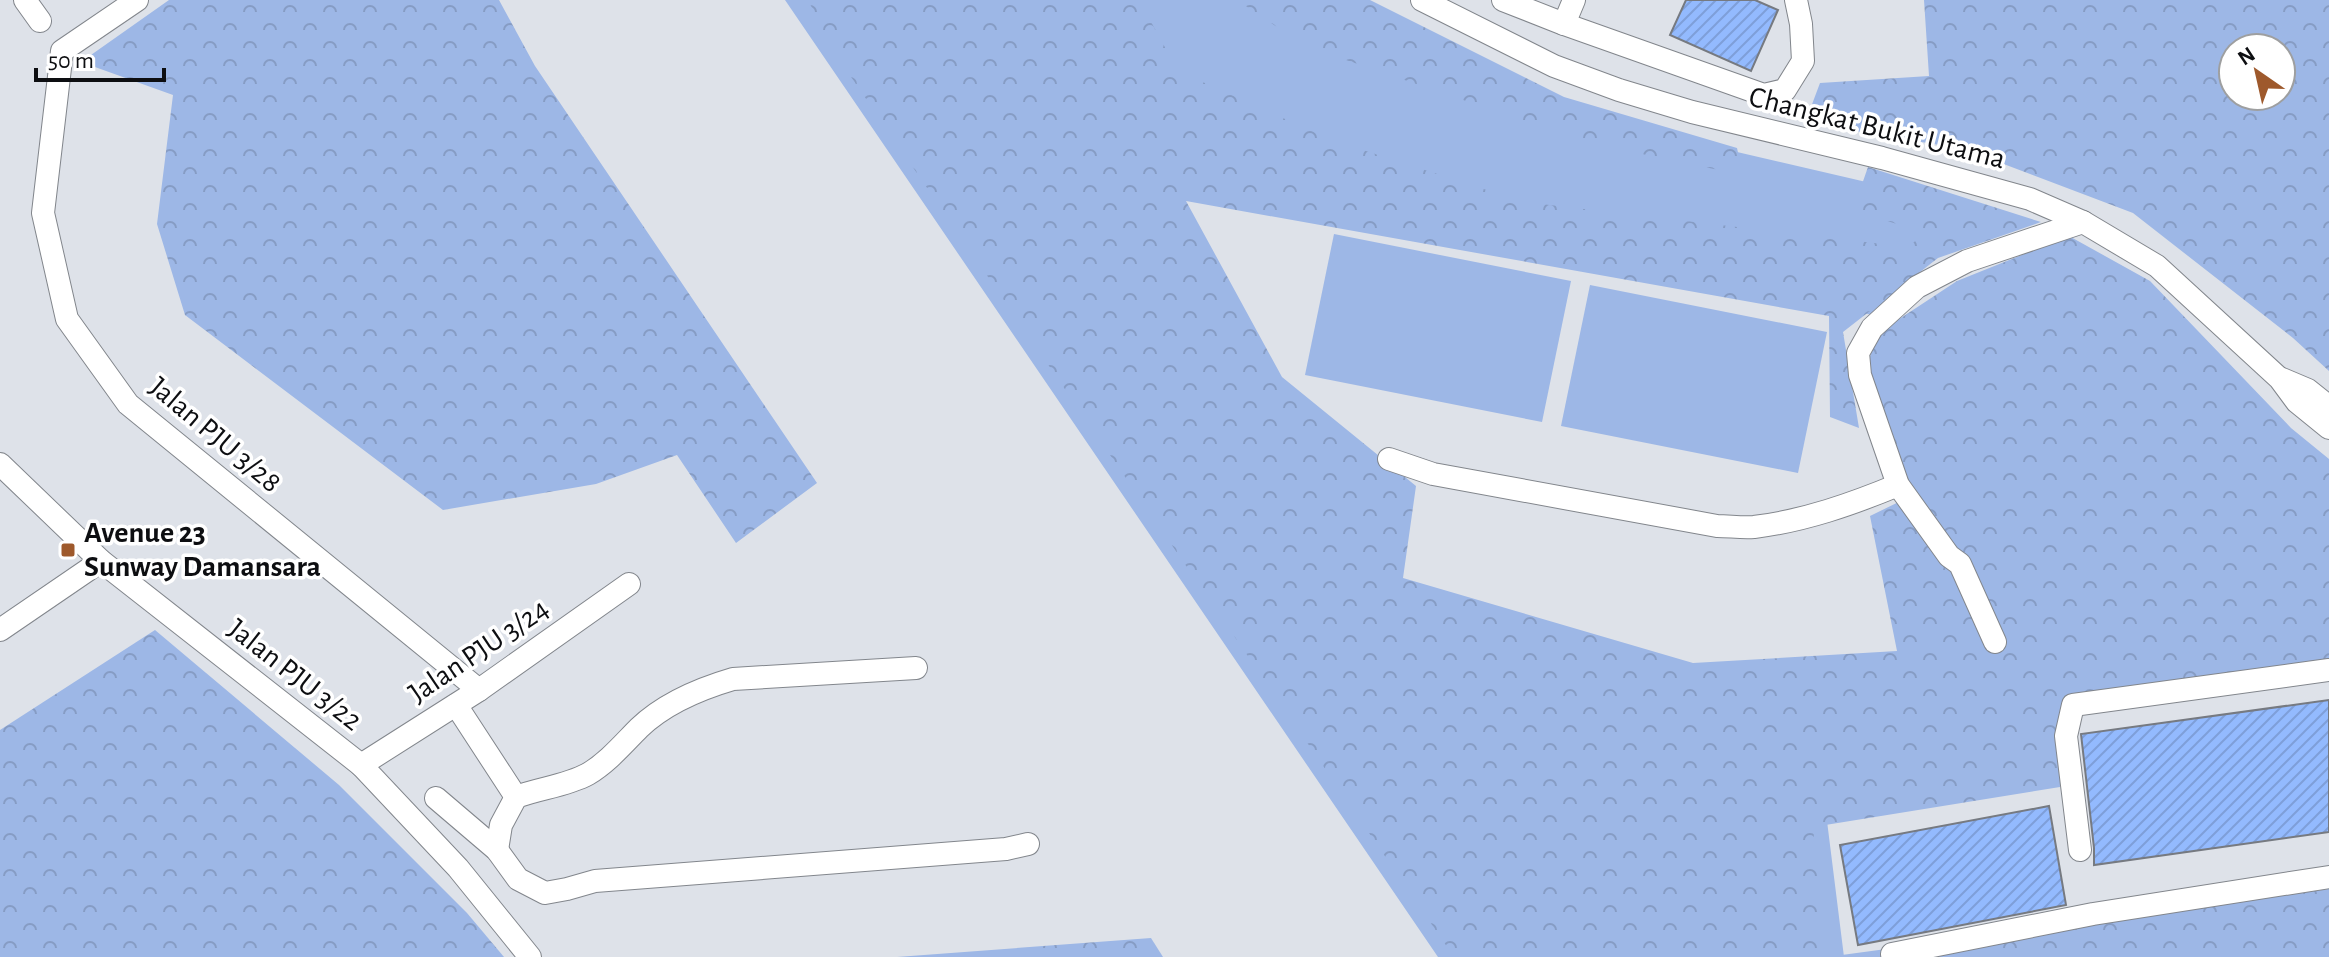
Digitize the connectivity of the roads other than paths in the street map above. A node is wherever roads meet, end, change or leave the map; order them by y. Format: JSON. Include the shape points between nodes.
{"nodes":[{"id":1,"x":25,"y":0,"type":"edge"},
{"id":2,"x":137,"y":0,"type":"edge"},
{"id":3,"x":1422,"y":0,"type":"edge"},
{"id":4,"x":1503,"y":0,"type":"edge"},
{"id":5,"x":1574,"y":0,"type":"edge"},
{"id":6,"x":1796,"y":0,"type":"edge"},
{"id":7,"x":40,"y":21,"type":"dead end"},
{"id":8,"x":1564,"y":24,"type":"junction"},
{"id":9,"x":2083,"y":222,"type":"junction"},
{"id":10,"x":2280,"y":379,"type":"junction"},
{"id":11,"x":2329,"y":407,"type":"edge"},
{"id":12,"x":2329,"y":428,"type":"edge"},
{"id":13,"x":1389,"y":459,"type":"dead end"},
{"id":14,"x":0,"y":464,"type":"edge"},
{"id":15,"x":1898,"y":485,"type":"junction"},
{"id":16,"x":101,"y":561,"type":"junction"},
{"id":17,"x":629,"y":584,"type":"dead end"},
{"id":18,"x":0,"y":630,"type":"edge"},
{"id":19,"x":1995,"y":642,"type":"dead end"},
{"id":20,"x":916,"y":668,"type":"dead end"},
{"id":21,"x":2329,"y":670,"type":"edge"},
{"id":22,"x":479,"y":690,"type":"junction"},
{"id":23,"x":456,"y":705,"type":"junction"},
{"id":24,"x":361,"y":765,"type":"junction"},
{"id":25,"x":516,"y":797,"type":"junction"},
{"id":26,"x":436,"y":798,"type":"dead end"},
{"id":27,"x":1028,"y":844,"type":"dead end"},
{"id":28,"x":497,"y":850,"type":"junction"},
{"id":29,"x":2080,"y":850,"type":"dead end"},
{"id":30,"x":2329,"y":877,"type":"edge"},
{"id":31,"x":1892,"y":954,"type":"dead end"},
{"id":32,"x":530,"y":957,"type":"edge"}],
"edges":[{"from":1,"to":7,"type":"street"},
{"from":2,"to":22,"type":"street","name":"Jalan PJU 3/28","via":[[62,51],[43,213],[67,319],[128,404]]},
{"from":3,"to":9,"type":"street","name":"Changkat Bukit Utama","via":[[1554,66],[1619,90],[2030,199]]},
{"from":4,"to":8,"type":"street"},
{"from":5,"to":8,"type":"street"},
{"from":6,"to":8,"type":"street","via":[[1803,61],[1785,90],[1764,95]]},
{"from":9,"to":10,"type":"street","name":"Changkat Bukit Utama","via":[[2157,266]]},
{"from":9,"to":15,"type":"street","via":[[1967,261],[1917,287],[1872,328],[1858,353],[1860,375]]},
{"from":10,"to":11,"type":"street","name":"Changkat Bukit Utama","via":[[2308,390]]},
{"from":10,"to":12,"type":"street","name":"Changkat Bukit Utama","via":[[2297,402]]},
{"from":13,"to":15,"type":"street","via":[[1433,474],[1717,526],[1752,527],[1807,516]]},
{"from":14,"to":16,"type":"street","name":"Jalan PJU 3/22"},
{"from":15,"to":19,"type":"street","via":[[1960,564]]},
{"from":16,"to":18,"type":"street"},
{"from":16,"to":24,"type":"street","name":"Jalan PJU 3/22"},
{"from":17,"to":22,"type":"street","name":"Jalan PJU 3/24"},
{"from":20,"to":25,"type":"street","via":[[733,679],[707,686],[669,705],[588,774]]},
{"from":21,"to":29,"type":"street","via":[[2073,705],[2066,736]]},
{"from":22,"to":23,"type":"street","name":"Jalan PJU 3/24"},
{"from":23,"to":24,"type":"street","name":"Jalan PJU 3/24"},
{"from":23,"to":25,"type":"street"},
{"from":24,"to":32,"type":"street","name":"Jalan PJU 3/22","via":[[458,868]]},
{"from":25,"to":28,"type":"street","via":[[501,825]]},
{"from":26,"to":28,"type":"street"},
{"from":27,"to":28,"type":"street","via":[[595,881],[545,893],[518,879]]},
{"from":30,"to":31,"type":"street","via":[[2093,914]]}]}
